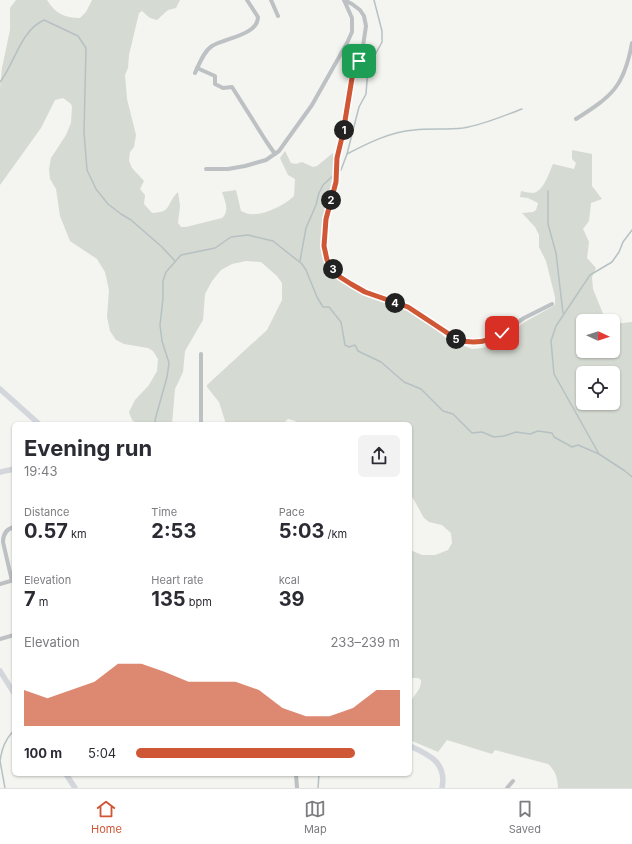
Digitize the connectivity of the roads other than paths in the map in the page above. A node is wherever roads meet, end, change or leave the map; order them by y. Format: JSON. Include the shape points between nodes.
{"nodes":[{"id":1,"x":247,"y":0,"type":"edge"},
{"id":2,"x":251,"y":0,"type":"edge"},
{"id":3,"x":272,"y":0,"type":"edge"},
{"id":4,"x":344,"y":0,"type":"edge"},
{"id":5,"x":252,"y":6,"type":"junction"},
{"id":6,"x":278,"y":16,"type":"dead end"},
{"id":7,"x":632,"y":43,"type":"edge"},
{"id":8,"x":197,"y":68,"type":"junction"},
{"id":9,"x":195,"y":73,"type":"dead end"},
{"id":10,"x":576,"y":119,"type":"dead end"},
{"id":11,"x":275,"y":154,"type":"junction"},
{"id":12,"x":206,"y":169,"type":"dead end"},
{"id":13,"x":552,"y":304,"type":"dead end"},
{"id":14,"x":201,"y":354,"type":"dead end"},
{"id":15,"x":0,"y":389,"type":"edge"},
{"id":16,"x":37,"y":422,"type":"edge"},
{"id":17,"x":201,"y":422,"type":"edge"},
{"id":18,"x":12,"y":469,"type":"edge"},
{"id":19,"x":0,"y":472,"type":"edge"},
{"id":20,"x":12,"y":528,"type":"edge"},
{"id":21,"x":12,"y":576,"type":"edge"},
{"id":22,"x":12,"y":580,"type":"edge"},
{"id":23,"x":0,"y":584,"type":"edge"},
{"id":24,"x":12,"y":635,"type":"edge"},
{"id":25,"x":0,"y":638,"type":"edge"},
{"id":26,"x":0,"y":671,"type":"edge"},
{"id":27,"x":12,"y":690,"type":"edge"},
{"id":28,"x":412,"y":747,"type":"edge"},
{"id":29,"x":67,"y":776,"type":"edge"},
{"id":30,"x":296,"y":776,"type":"edge"},
{"id":31,"x":513,"y":781,"type":"dead end"},
{"id":32,"x":75,"y":788,"type":"edge"},
{"id":33,"x":297,"y":788,"type":"edge"},
{"id":34,"x":442,"y":788,"type":"edge"},
{"id":35,"x":507,"y":788,"type":"edge"}],
"edges":[{"from":1,"to":5,"type":"street"},
{"from":2,"to":5,"type":"street"},
{"from":3,"to":6,"type":"street"},
{"from":4,"to":11,"type":"street","via":[[352,18],[352,32],[312,105]]},
{"from":4,"to":13,"type":"street","via":[[360,10],[366,26],[363,46],[352,78],[336,178],[326,219],[324,231],[327,260],[340,277],[360,290],[408,307],[451,336],[466,342],[492,340],[524,318]]},
{"from":5,"to":8,"type":"street","via":[[258,17],[257,24],[250,30],[211,46]]},
{"from":7,"to":10,"type":"street","via":[[626,69],[610,95]]},
{"from":8,"to":9,"type":"street"},
{"from":8,"to":11,"type":"street","via":[[215,76],[215,84],[220,87],[232,87]]},
{"from":11,"to":12,"type":"street","via":[[266,160],[244,166]]},
{"from":14,"to":17,"type":"street"},
{"from":15,"to":16,"type":"street"},
{"from":18,"to":19,"type":"street"},
{"from":20,"to":21,"type":"street","via":[[6,531],[3,542]]},
{"from":22,"to":23,"type":"street"},
{"from":24,"to":25,"type":"street"},
{"from":26,"to":27,"type":"street"},
{"from":28,"to":34,"type":"street","via":[[428,754],[437,762],[443,776]]},
{"from":29,"to":32,"type":"street"},
{"from":30,"to":33,"type":"street"},
{"from":31,"to":35,"type":"street"}]}
